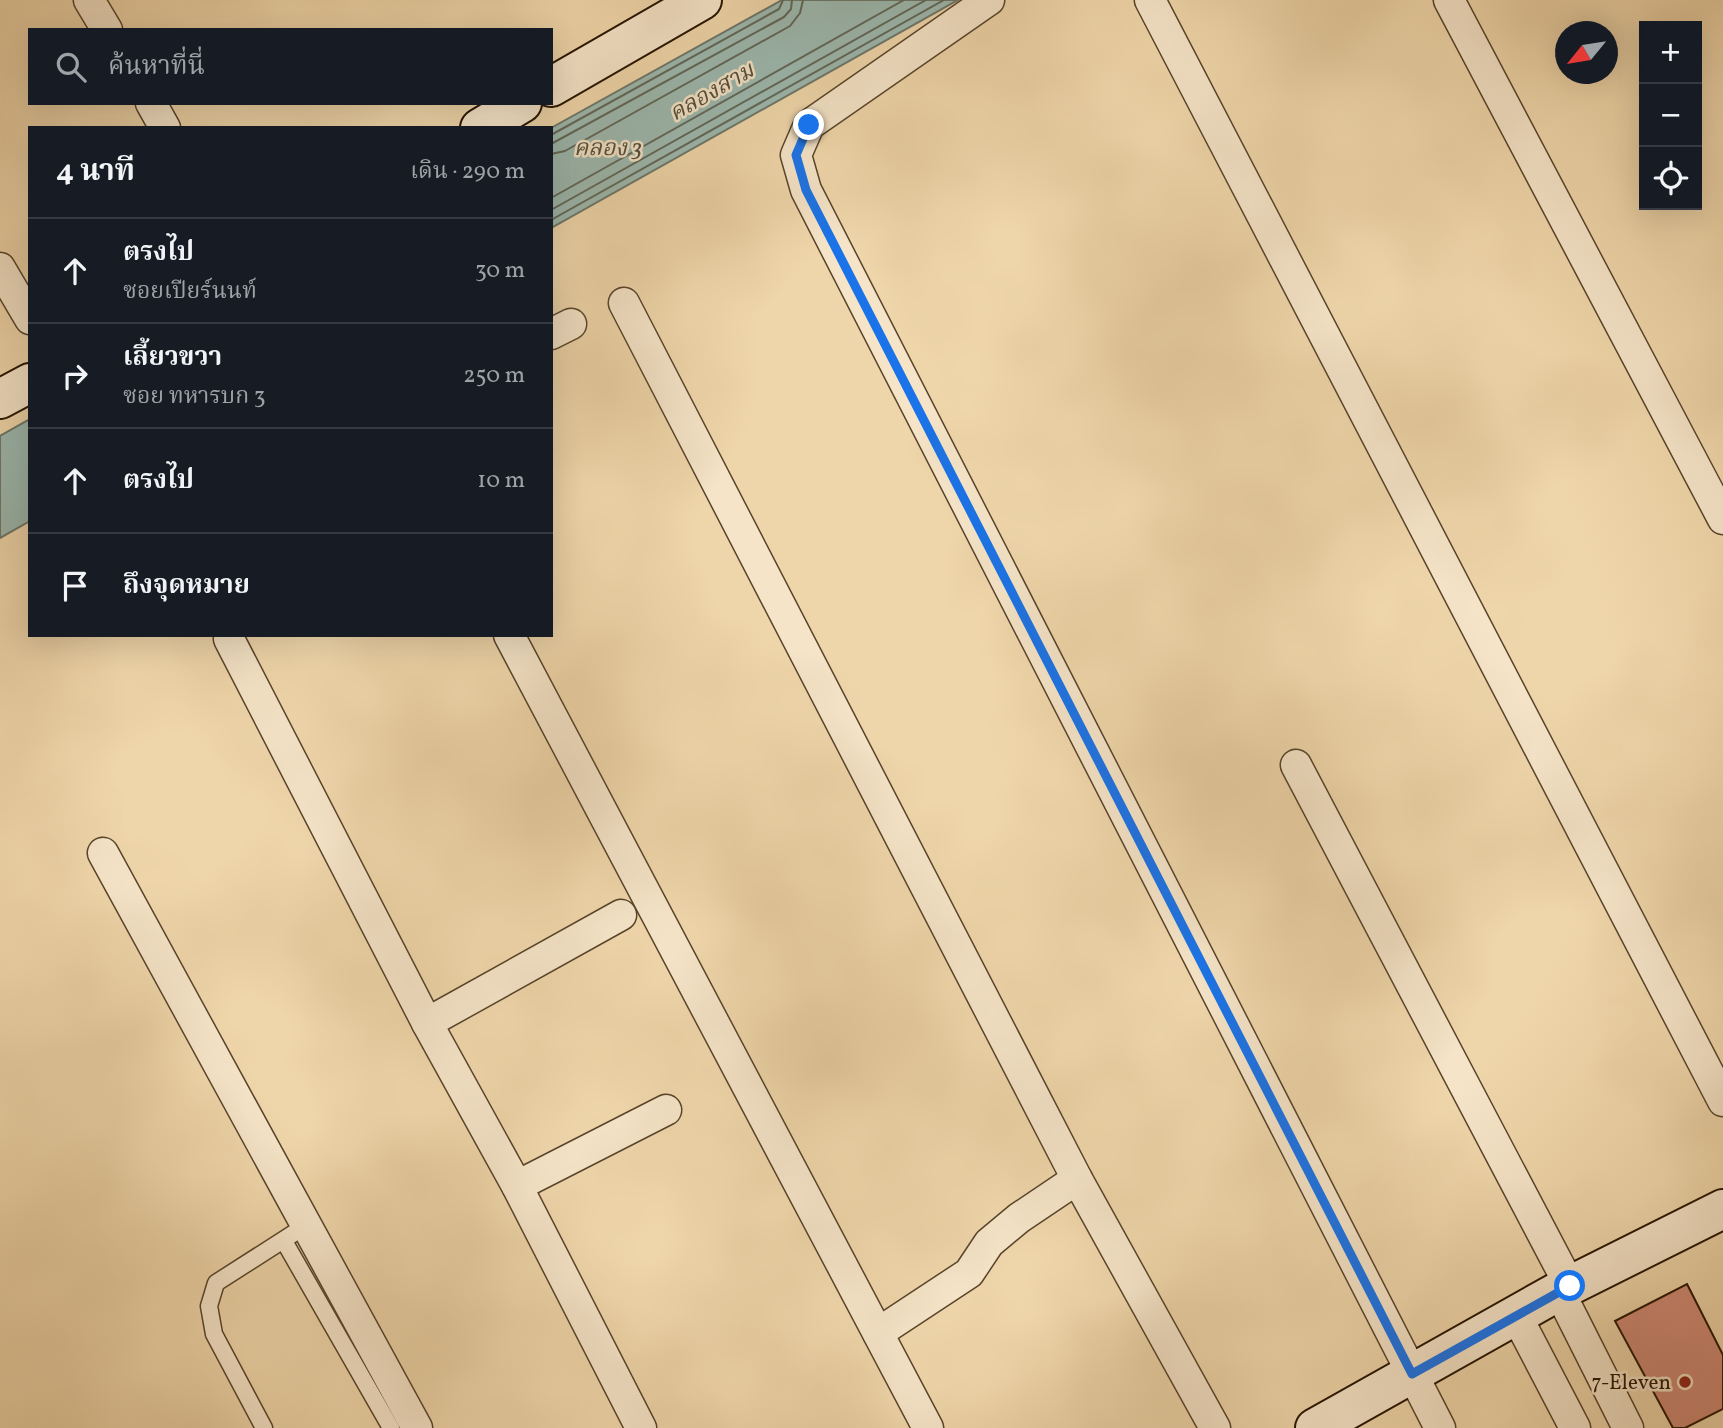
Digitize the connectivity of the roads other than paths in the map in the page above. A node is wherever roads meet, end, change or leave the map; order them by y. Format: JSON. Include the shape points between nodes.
{"nodes":[{"id":1,"x":89,"y":0,"type":"edge"},
{"id":2,"x":702,"y":0,"type":"edge"},
{"id":3,"x":989,"y":0,"type":"edge"},
{"id":4,"x":1150,"y":0,"type":"edge"},
{"id":5,"x":1449,"y":0,"type":"edge"},
{"id":6,"x":106,"y":28,"type":"edge"},
{"id":7,"x":553,"y":86,"type":"edge"},
{"id":8,"x":152,"y":105,"type":"edge"},
{"id":9,"x":519,"y":105,"type":"edge"},
{"id":10,"x":164,"y":126,"type":"edge"},
{"id":11,"x":483,"y":126,"type":"edge"},
{"id":12,"x":0,"y":268,"type":"edge"},
{"id":13,"x":624,"y":303,"type":"dead end"},
{"id":14,"x":28,"y":316,"type":"edge"},
{"id":15,"x":28,"y":384,"type":"edge"},
{"id":16,"x":0,"y":399,"type":"edge"},
{"id":17,"x":1723,"y":519,"type":"edge"},
{"id":18,"x":510,"y":637,"type":"edge"},
{"id":19,"x":229,"y":639,"type":"dead end"},
{"id":20,"x":1296,"y":765,"type":"dead end"},
{"id":21,"x":103,"y":853,"type":"dead end"},
{"id":22,"x":621,"y":915,"type":"dead end"},
{"id":23,"x":427,"y":1023,"type":"junction"},
{"id":24,"x":1723,"y":1101,"type":"edge"},
{"id":25,"x":666,"y":1110,"type":"dead end"},
{"id":26,"x":1077,"y":1178,"type":"junction"},
{"id":27,"x":517,"y":1185,"type":"junction"},
{"id":28,"x":1723,"y":1209,"type":"edge"},
{"id":29,"x":295,"y":1233,"type":"junction"},
{"id":30,"x":1564,"y":1289,"type":"junction"},
{"id":31,"x":1516,"y":1315,"type":"junction"},
{"id":32,"x":878,"y":1333,"type":"junction"},
{"id":33,"x":1412,"y":1374,"type":"junction"},
{"id":34,"x":264,"y":1428,"type":"edge"},
{"id":35,"x":391,"y":1428,"type":"edge"},
{"id":36,"x":417,"y":1428,"type":"edge"},
{"id":37,"x":641,"y":1428,"type":"edge"},
{"id":38,"x":929,"y":1428,"type":"edge"},
{"id":39,"x":1215,"y":1428,"type":"edge"},
{"id":40,"x":1315,"y":1428,"type":"edge"},
{"id":41,"x":1440,"y":1428,"type":"edge"},
{"id":42,"x":1575,"y":1428,"type":"edge"},
{"id":43,"x":1628,"y":1428,"type":"edge"}],
"edges":[{"from":1,"to":6,"type":"street"},
{"from":2,"to":7,"type":"street"},
{"from":3,"to":33,"type":"street","via":[[809,125],[796,155],[806,190]]},
{"from":4,"to":24,"type":"street"},
{"from":5,"to":17,"type":"street"},
{"from":8,"to":10,"type":"street"},
{"from":9,"to":11,"type":"street"},
{"from":12,"to":14,"type":"street"},
{"from":13,"to":26,"type":"street"},
{"from":15,"to":16,"type":"street"},
{"from":18,"to":32,"type":"street"},
{"from":19,"to":23,"type":"street"},
{"from":20,"to":30,"type":"street"},
{"from":21,"to":29,"type":"street"},
{"from":22,"to":23,"type":"street"},
{"from":23,"to":27,"type":"street"},
{"from":25,"to":27,"type":"street"},
{"from":26,"to":32,"type":"street","via":[[989,1243],[969,1273]]},
{"from":26,"to":39,"type":"street"},
{"from":27,"to":37,"type":"street"},
{"from":28,"to":30,"type":"street"},
{"from":29,"to":34,"type":"lane","via":[[216,1283],[209,1306],[214,1334]]},
{"from":29,"to":35,"type":"lane"},
{"from":29,"to":36,"type":"street"},
{"from":30,"to":31,"type":"street"},
{"from":30,"to":43,"type":"street"},
{"from":31,"to":33,"type":"street"},
{"from":31,"to":42,"type":"street"},
{"from":32,"to":38,"type":"street"},
{"from":33,"to":40,"type":"street"},
{"from":33,"to":41,"type":"street"}]}
